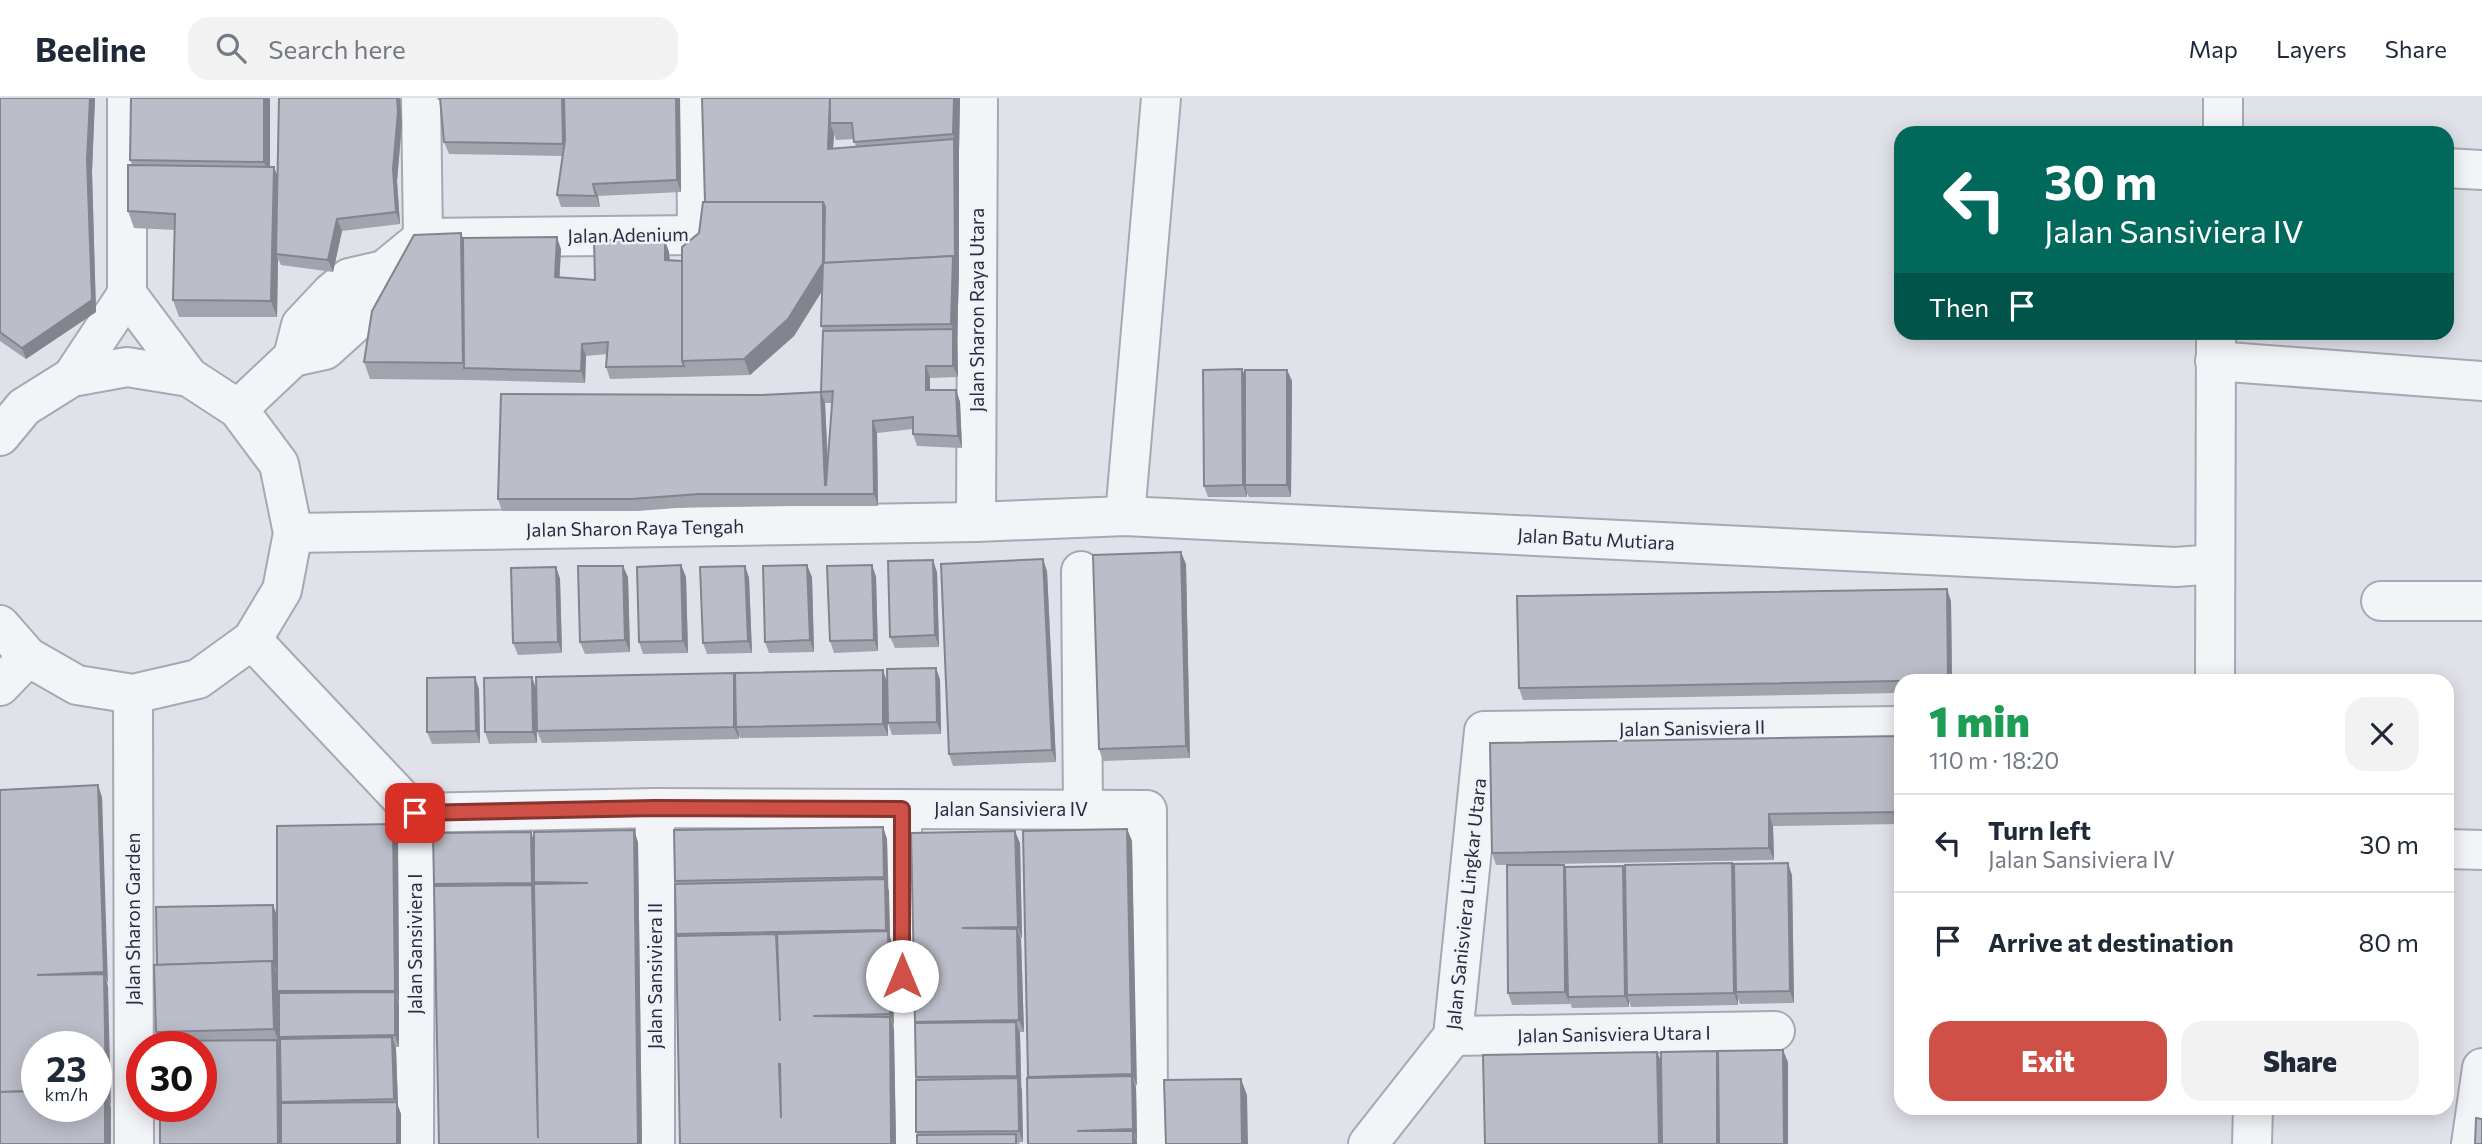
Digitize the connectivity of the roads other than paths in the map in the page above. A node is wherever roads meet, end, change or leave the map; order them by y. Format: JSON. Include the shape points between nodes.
{"nodes":[{"id":1,"x":127,"y":98,"type":"edge"},
{"id":2,"x":421,"y":98,"type":"edge"},
{"id":3,"x":696,"y":98,"type":"edge"},
{"id":4,"x":978,"y":98,"type":"edge"},
{"id":5,"x":1161,"y":98,"type":"edge"},
{"id":6,"x":2224,"y":98,"type":"edge"},
{"id":7,"x":2223,"y":126,"type":"edge"},
{"id":8,"x":2454,"y":168,"type":"edge"},
{"id":9,"x":2482,"y":170,"type":"edge"},
{"id":10,"x":423,"y":238,"type":"junction"},
{"id":11,"x":127,"y":294,"type":"junction"},
{"id":12,"x":2216,"y":347,"type":"edge"},
{"id":13,"x":72,"y":377,"type":"junction"},
{"id":14,"x":189,"y":377,"type":"junction"},
{"id":15,"x":2482,"y":381,"type":"edge"},
{"id":16,"x":12,"y":395,"type":"edge"},
{"id":17,"x":238,"y":410,"type":"junction"},
{"id":18,"x":0,"y":436,"type":"edge"},
{"id":19,"x":1125,"y":516,"type":"junction"},
{"id":20,"x":976,"y":522,"type":"junction"},
{"id":21,"x":293,"y":533,"type":"junction"},
{"id":22,"x":2215,"y":564,"type":"junction"},
{"id":23,"x":1082,"y":571,"type":"dead end"},
{"id":24,"x":2381,"y":601,"type":"dead end"},
{"id":25,"x":2482,"y":601,"type":"edge"},
{"id":26,"x":0,"y":625,"type":"edge"},
{"id":27,"x":251,"y":640,"type":"junction"},
{"id":28,"x":28,"y":657,"type":"junction"},
{"id":29,"x":2215,"y":674,"type":"edge"},
{"id":30,"x":0,"y":685,"type":"edge"},
{"id":31,"x":133,"y":694,"type":"junction"},
{"id":32,"x":1894,"y":726,"type":"edge"},
{"id":33,"x":1485,"y":731,"type":"joint"},
{"id":34,"x":655,"y":808,"type":"junction"},
{"id":35,"x":902,"y":809,"type":"junction"},
{"id":36,"x":1083,"y":809,"type":"junction"},
{"id":37,"x":415,"y":813,"type":"junction"},
{"id":38,"x":2454,"y":849,"type":"edge"},
{"id":39,"x":2482,"y":850,"type":"edge"},
{"id":40,"x":1775,"y":1031,"type":"dead end"},
{"id":41,"x":1453,"y":1036,"type":"junction"},
{"id":42,"x":2482,"y":1068,"type":"edge"},
{"id":43,"x":1402,"y":1103,"type":"junction"},
{"id":44,"x":2253,"y":1115,"type":"edge"},
{"id":45,"x":134,"y":1144,"type":"edge"},
{"id":46,"x":414,"y":1144,"type":"edge"},
{"id":47,"x":655,"y":1144,"type":"edge"},
{"id":48,"x":903,"y":1144,"type":"edge"},
{"id":49,"x":1148,"y":1144,"type":"edge"},
{"id":50,"x":1368,"y":1144,"type":"edge"},
{"id":51,"x":1398,"y":1144,"type":"edge"},
{"id":52,"x":2252,"y":1144,"type":"edge"},
{"id":53,"x":2471,"y":1144,"type":"edge"}],
"edges":[{"from":1,"to":11,"type":"street"},
{"from":2,"to":10,"type":"street"},
{"from":3,"to":10,"type":"street","name":"Jalan Adenium","via":[[697,235]]},
{"from":4,"to":20,"type":"street","name":"Jalan Sharon Raya Utara"},
{"from":5,"to":19,"type":"street"},
{"from":6,"to":7,"type":"street"},
{"from":8,"to":9,"type":"street"},
{"from":10,"to":17,"type":"street","via":[[384,270],[357,321],[325,350],[293,357]]},
{"from":11,"to":13,"type":"street"},
{"from":11,"to":14,"type":"street"},
{"from":12,"to":15,"type":"street"},
{"from":12,"to":22,"type":"street"},
{"from":13,"to":14,"type":"street","via":[[127,367]]},
{"from":13,"to":16,"type":"street"},
{"from":14,"to":17,"type":"street"},
{"from":16,"to":18,"type":"street"},
{"from":17,"to":21,"type":"street","via":[[279,464]]},
{"from":19,"to":20,"type":"street","name":"Jalan Batu Mutiara"},
{"from":19,"to":22,"type":"street","name":"Jalan Batu Mutiara","via":[[2176,567]]},
{"from":20,"to":21,"type":"street","name":"Jalan Sharon Raya Tengah"},
{"from":21,"to":27,"type":"street","via":[[282,590]]},
{"from":22,"to":29,"type":"street"},
{"from":23,"to":36,"type":"street"},
{"from":24,"to":25,"type":"street"},
{"from":26,"to":28,"type":"street"},
{"from":27,"to":31,"type":"street","via":[[198,679]]},
{"from":27,"to":37,"type":"street"},
{"from":28,"to":30,"type":"street"},
{"from":28,"to":31,"type":"street","via":[[77,685]]},
{"from":31,"to":45,"type":"street","name":"Jalan Sharon Garden"},
{"from":32,"to":33,"type":"street","name":"Jalan Sanisviera II"},
{"from":33,"to":41,"type":"street","name":"Jalan Sanisviera Lingkar Utara"},
{"from":34,"to":35,"type":"street","name":"Jalan Sansiviera IV"},
{"from":34,"to":37,"type":"street","name":"Jalan Sansiviera IV"},
{"from":34,"to":47,"type":"street","name":"Jalan Sansiviera II"},
{"from":35,"to":36,"type":"street","name":"Jalan Sansiviera IV"},
{"from":35,"to":48,"type":"street"},
{"from":36,"to":49,"type":"street","name":"Jalan Sansiviera IV","via":[[1147,810]]},
{"from":37,"to":46,"type":"street","name":"Jalan Sansiviera I"},
{"from":38,"to":39,"type":"street"},
{"from":40,"to":41,"type":"street","name":"Jalan Sanisviera Utara I"},
{"from":41,"to":43,"type":"street","name":"Jalan Sanisviera Lingkar Utara"},
{"from":42,"to":53,"type":"street"},
{"from":43,"to":50,"type":"street","name":"Jalan Sanisviera Lingkar Utara"},
{"from":43,"to":51,"type":"street"},
{"from":44,"to":52,"type":"street"}]}
